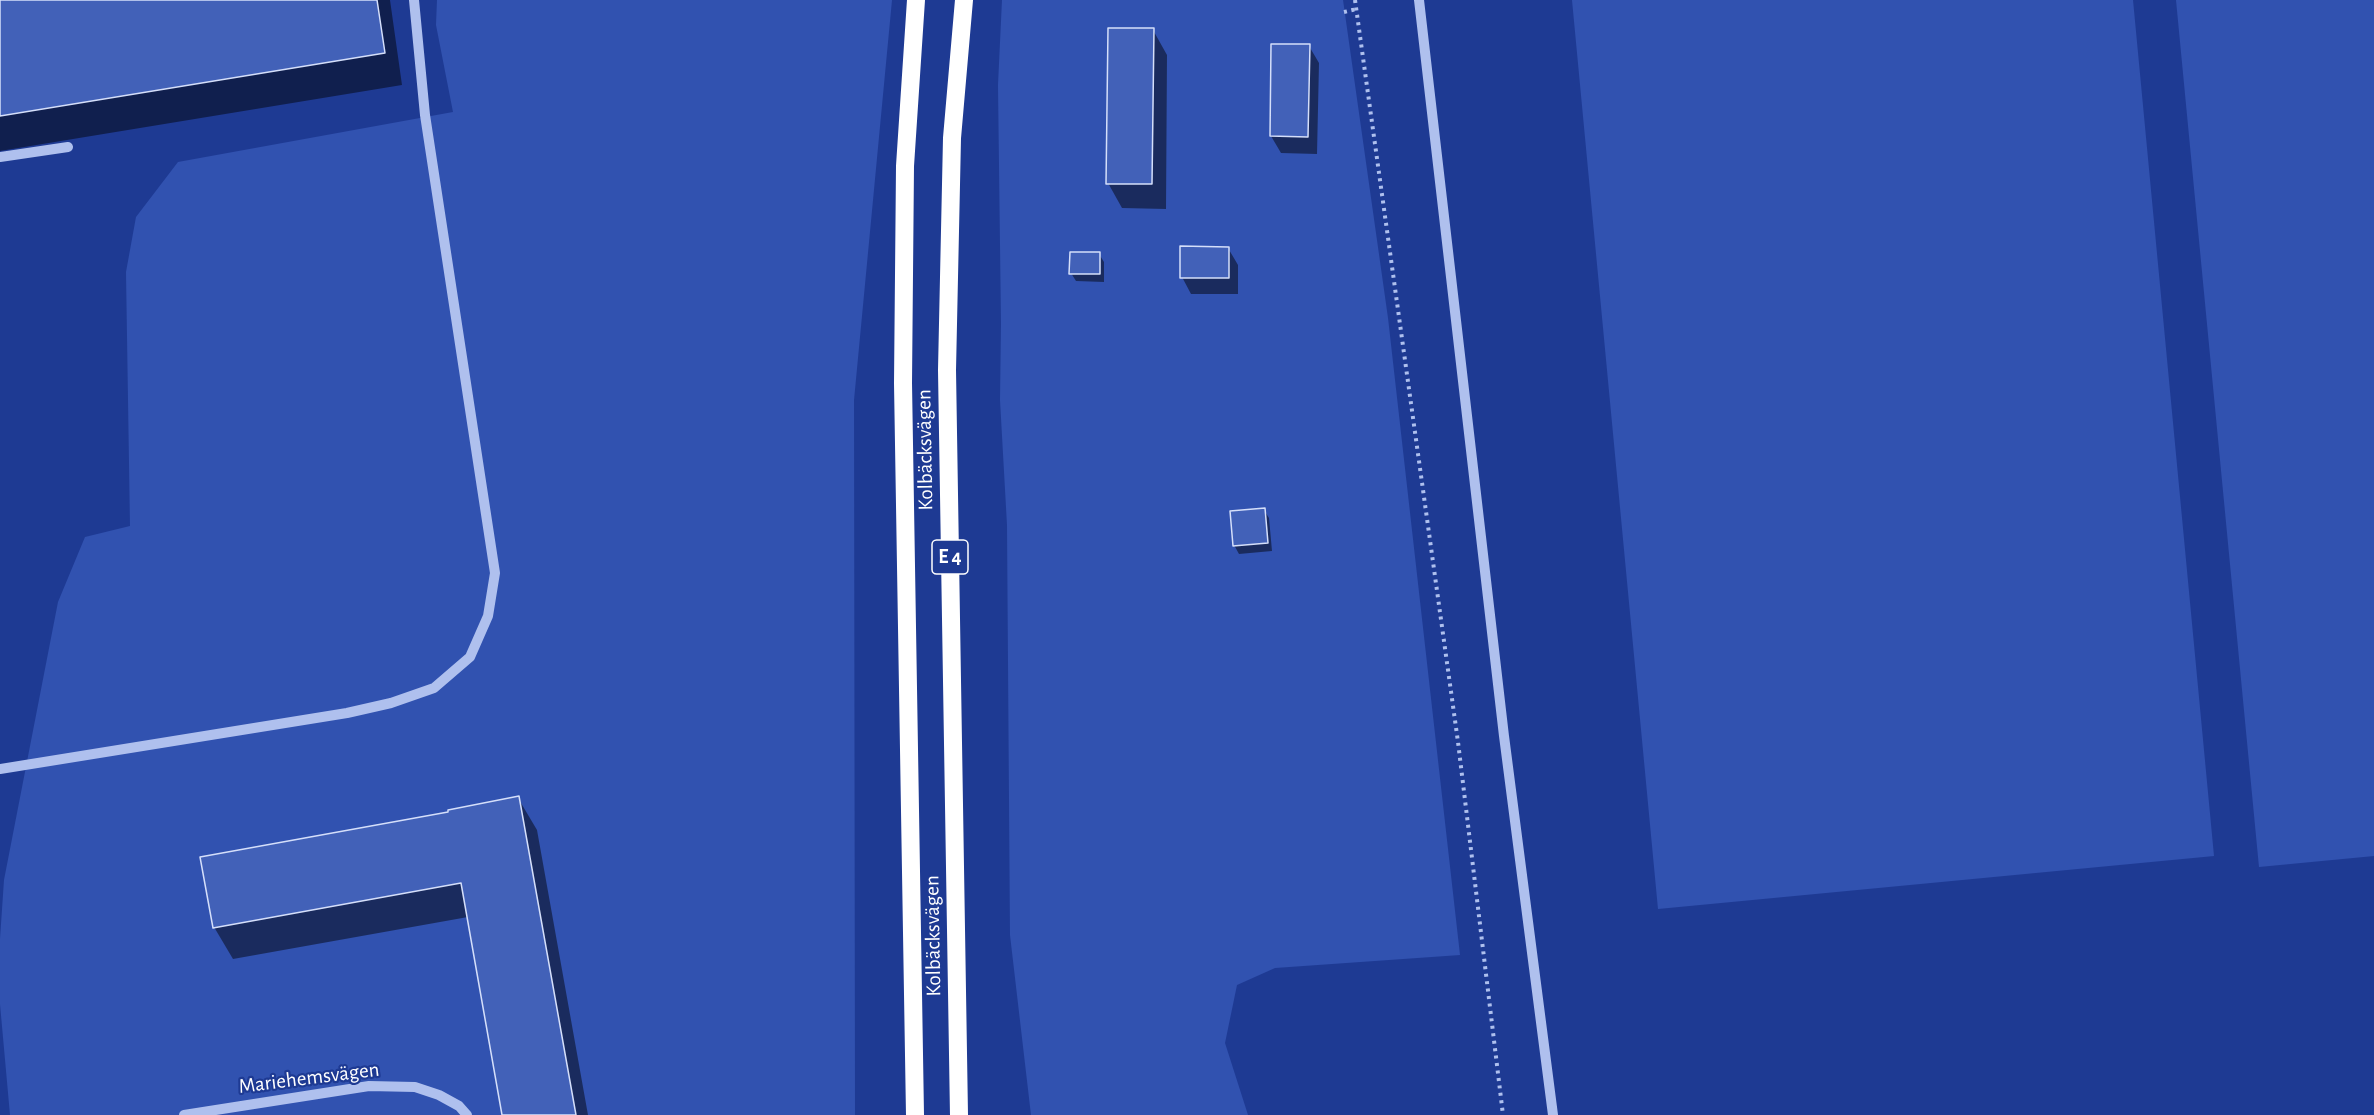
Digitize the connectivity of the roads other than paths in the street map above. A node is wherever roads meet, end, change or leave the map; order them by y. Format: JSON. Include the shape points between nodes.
{"nodes":[{"id":1,"x":414,"y":0,"type":"edge"},
{"id":2,"x":916,"y":0,"type":"edge"},
{"id":3,"x":964,"y":0,"type":"edge"},
{"id":4,"x":1419,"y":0,"type":"edge"},
{"id":5,"x":68,"y":147,"type":"dead end"},
{"id":6,"x":0,"y":157,"type":"edge"},
{"id":7,"x":0,"y":769,"type":"edge"},
{"id":8,"x":184,"y":1115,"type":"edge"},
{"id":9,"x":467,"y":1115,"type":"edge"},
{"id":10,"x":915,"y":1115,"type":"edge"},
{"id":11,"x":959,"y":1115,"type":"edge"},
{"id":12,"x":1553,"y":1115,"type":"edge"}],
"edges":[{"from":1,"to":7,"type":"street","via":[[425,115],[495,573],[489,616],[470,657],[434,688],[391,703]]},
{"from":2,"to":10,"type":"highway","name":"Kolbäcksvägen","number":"E 4","via":[[905,166],[903,383]]},
{"from":3,"to":11,"type":"highway","name":"Kolbäcksvägen","number":"E 4","via":[[952,138],[946,370]]},
{"from":4,"to":12,"type":"street","via":[[1504,736]]},
{"from":5,"to":6,"type":"street"},
{"from":8,"to":9,"type":"street","name":"Mariehemsvägen","via":[[369,1086],[415,1087],[439,1095]]}]}
